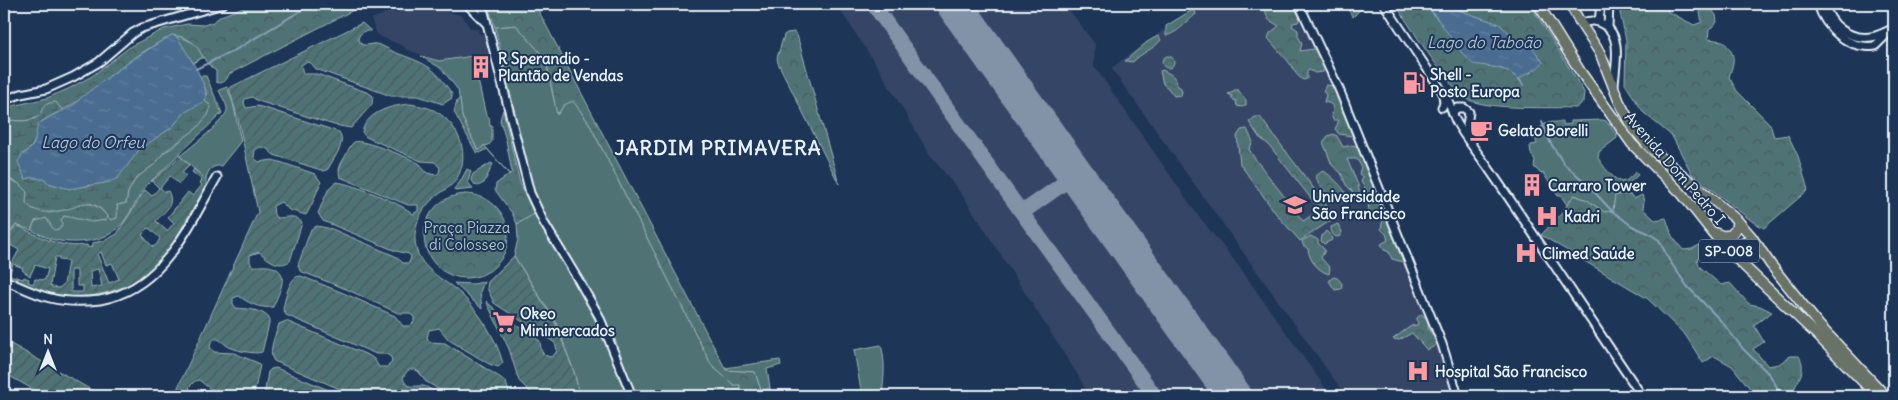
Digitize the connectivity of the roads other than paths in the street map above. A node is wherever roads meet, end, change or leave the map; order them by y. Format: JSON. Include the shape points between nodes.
{"nodes":[{"id":1,"x":223,"y":4,"type":"edge"},
{"id":2,"x":467,"y":4,"type":"edge"},
{"id":3,"x":482,"y":4,"type":"edge"},
{"id":4,"x":1300,"y":4,"type":"edge"},
{"id":5,"x":1384,"y":4,"type":"edge"},
{"id":6,"x":1538,"y":4,"type":"edge"},
{"id":7,"x":1570,"y":4,"type":"edge"},
{"id":8,"x":1601,"y":4,"type":"edge"},
{"id":9,"x":1609,"y":4,"type":"edge"},
{"id":10,"x":1818,"y":4,"type":"edge"},
{"id":11,"x":1825,"y":4,"type":"edge"},
{"id":12,"x":1599,"y":22,"type":"junction"},
{"id":13,"x":1581,"y":24,"type":"junction"},
{"id":14,"x":488,"y":25,"type":"junction"},
{"id":15,"x":1608,"y":27,"type":"junction"},
{"id":16,"x":1893,"y":28,"type":"edge"},
{"id":17,"x":1877,"y":40,"type":"junction"},
{"id":18,"x":1614,"y":91,"type":"junction"},
{"id":19,"x":1443,"y":94,"type":"junction"},
{"id":20,"x":4,"y":100,"type":"edge"},
{"id":21,"x":1442,"y":107,"type":"dead end"},
{"id":22,"x":1453,"y":114,"type":"junction"},
{"id":23,"x":1467,"y":120,"type":"junction"},
{"id":24,"x":1456,"y":122,"type":"junction"},
{"id":25,"x":1472,"y":144,"type":"junction"},
{"id":26,"x":217,"y":178,"type":"dead end"},
{"id":27,"x":1738,"y":220,"type":"junction"},
{"id":28,"x":1713,"y":232,"type":"junction"},
{"id":29,"x":1760,"y":247,"type":"junction"},
{"id":30,"x":1741,"y":262,"type":"junction"},
{"id":31,"x":4,"y":280,"type":"edge"},
{"id":32,"x":632,"y":396,"type":"edge"},
{"id":33,"x":1458,"y":396,"type":"edge"},
{"id":34,"x":1642,"y":396,"type":"edge"},
{"id":35,"x":1878,"y":396,"type":"edge"},
{"id":36,"x":1886,"y":396,"type":"edge"}],
"edges":[{"from":1,"to":20,"type":"street","via":[[138,30],[99,62],[73,77],[46,89]]},
{"from":2,"to":14,"type":"street"},
{"from":3,"to":14,"type":"street"},
{"from":4,"to":33,"type":"street","via":[[1342,97],[1438,336]]},
{"from":5,"to":19,"type":"street"},
{"from":6,"to":28,"type":"main road","name":"Avenida Dom Pedro I","number":"SP-008","via":[[1632,144],[1682,194]]},
{"from":7,"to":13,"type":"main road","name":"Avenida Dom Pedro I","number":"SP-008"},
{"from":8,"to":12,"type":"street"},
{"from":9,"to":15,"type":"street"},
{"from":10,"to":17,"type":"street","via":[[1828,26],[1842,39],[1871,46]]},
{"from":11,"to":17,"type":"street","via":[[1830,18],[1842,30]]},
{"from":12,"to":13,"type":"street"},
{"from":12,"to":15,"type":"street"},
{"from":13,"to":18,"type":"main road","name":"Avenida Dom Pedro I","number":"SP-008","via":[[1600,52]]},
{"from":14,"to":32,"type":"street","via":[[530,193],[598,316]]},
{"from":15,"to":18,"type":"street","via":[[1615,40]]},
{"from":16,"to":17,"type":"street"},
{"from":18,"to":27,"type":"main road","name":"Avenida Dom Pedro I","number":"SP-008","via":[[1634,129],[1650,148]]},
{"from":19,"to":21,"type":"street"},
{"from":19,"to":22,"type":"street"},
{"from":22,"to":23,"type":"street","via":[[1457,108],[1464,108],[1469,112]]},
{"from":22,"to":24,"type":"street"},
{"from":23,"to":24,"type":"street"},
{"from":23,"to":25,"type":"street"},
{"from":24,"to":25,"type":"street"},
{"from":25,"to":34,"type":"street"},
{"from":26,"to":31,"type":"street","via":[[171,254],[148,279],[112,298],[71,302],[50,298]]},
{"from":27,"to":28,"type":"main road","via":[[1731,235]]},
{"from":27,"to":29,"type":"main road","name":"Avenida Dom Pedro I","number":"SP-008"},
{"from":28,"to":30,"type":"main road","name":"Avenida Dom Pedro I","number":"SP-008"},
{"from":29,"to":30,"type":"main road","via":[[1746,242],[1739,245]]},
{"from":29,"to":36,"type":"main road","name":"Avenida Dom Pedro I","number":"SP-008","via":[[1818,325]]},
{"from":30,"to":35,"type":"main road","name":"Avenida Dom Pedro I","number":"SP-008"}]}
